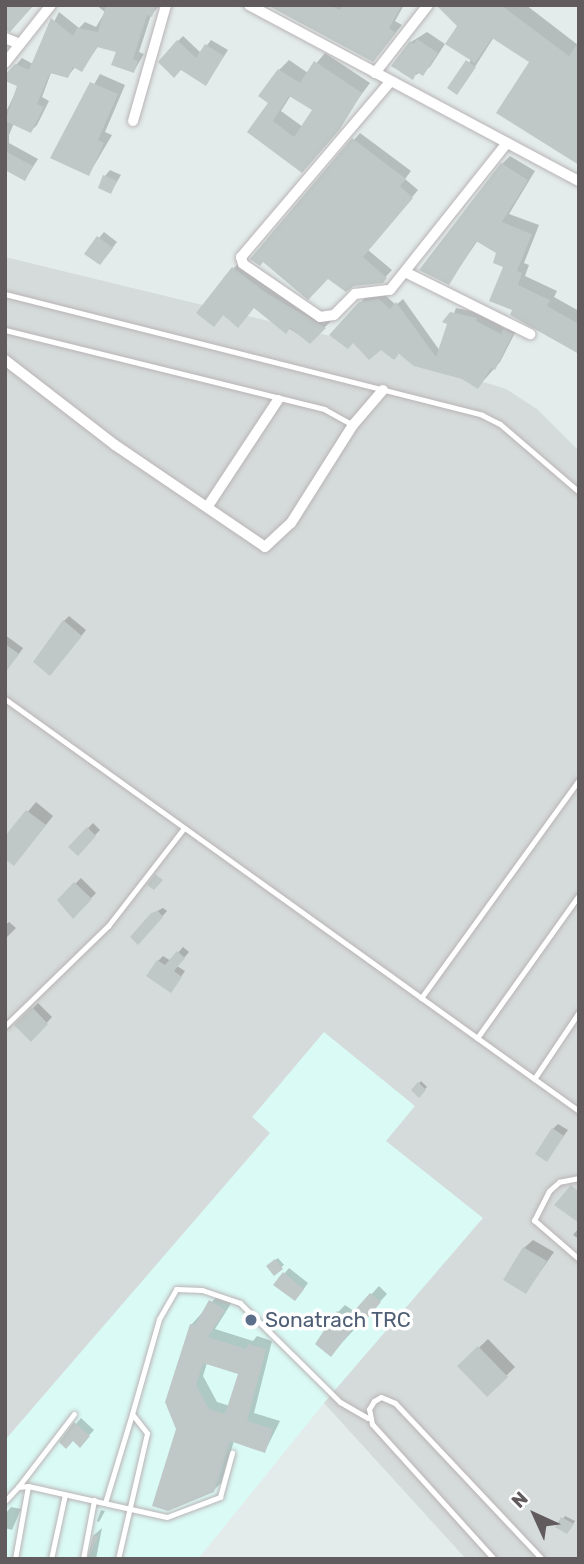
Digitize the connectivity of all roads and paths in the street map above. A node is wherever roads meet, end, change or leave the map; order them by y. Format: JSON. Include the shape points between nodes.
{"nodes":[{"id":1,"x":51,"y":5,"type":"edge"},
{"id":2,"x":166,"y":5,"type":"edge"},
{"id":3,"x":249,"y":5,"type":"edge"},
{"id":4,"x":428,"y":5,"type":"edge"},
{"id":5,"x":5,"y":38,"type":"edge"},
{"id":6,"x":20,"y":44,"type":"junction"},
{"id":7,"x":5,"y":63,"type":"edge"},
{"id":8,"x":375,"y":73,"type":"junction"},
{"id":9,"x":390,"y":82,"type":"junction"},
{"id":10,"x":134,"y":121,"type":"dead end"},
{"id":11,"x":507,"y":143,"type":"junction"},
{"id":12,"x":579,"y":181,"type":"edge"},
{"id":13,"x":405,"y":272,"type":"junction"},
{"id":14,"x":5,"y":294,"type":"edge"},
{"id":15,"x":5,"y":330,"type":"edge"},
{"id":16,"x":530,"y":334,"type":"dead end"},
{"id":17,"x":5,"y":360,"type":"edge"},
{"id":18,"x":383,"y":390,"type":"junction"},
{"id":19,"x":278,"y":400,"type":"junction"},
{"id":20,"x":353,"y":425,"type":"junction"},
{"id":21,"x":579,"y":492,"type":"edge"},
{"id":22,"x":208,"y":506,"type":"junction"},
{"id":23,"x":5,"y":699,"type":"edge"},
{"id":24,"x":579,"y":780,"type":"edge"},
{"id":25,"x":184,"y":828,"type":"junction"},
{"id":26,"x":579,"y":895,"type":"edge"},
{"id":27,"x":421,"y":998,"type":"junction"},
{"id":28,"x":579,"y":1012,"type":"edge"},
{"id":29,"x":5,"y":1026,"type":"edge"},
{"id":30,"x":477,"y":1038,"type":"junction"},
{"id":31,"x":534,"y":1079,"type":"junction"},
{"id":32,"x":579,"y":1111,"type":"edge"},
{"id":33,"x":579,"y":1178,"type":"edge"},
{"id":34,"x":579,"y":1259,"type":"edge"},
{"id":35,"x":74,"y":1414,"type":"dead end"},
{"id":36,"x":132,"y":1414,"type":"junction"},
{"id":37,"x":368,"y":1418,"type":"junction"},
{"id":38,"x":232,"y":1453,"type":"dead end"},
{"id":39,"x":18,"y":1486,"type":"junction"},
{"id":40,"x":28,"y":1486,"type":"junction"},
{"id":41,"x":65,"y":1494,"type":"junction"},
{"id":42,"x":94,"y":1500,"type":"junction"},
{"id":43,"x":5,"y":1501,"type":"edge"},
{"id":44,"x":105,"y":1503,"type":"junction"},
{"id":45,"x":128,"y":1508,"type":"junction"},
{"id":46,"x":15,"y":1559,"type":"edge"},
{"id":47,"x":51,"y":1559,"type":"edge"},
{"id":48,"x":83,"y":1559,"type":"edge"},
{"id":49,"x":118,"y":1559,"type":"edge"},
{"id":50,"x":494,"y":1559,"type":"edge"},
{"id":51,"x":542,"y":1559,"type":"edge"}],
"edges":[{"from":1,"to":6,"type":"street"},
{"from":2,"to":10,"type":"street"},
{"from":3,"to":8,"type":"street"},
{"from":4,"to":8,"type":"street"},
{"from":5,"to":6,"type":"street"},
{"from":6,"to":7,"type":"street"},
{"from":8,"to":9,"type":"street"},
{"from":9,"to":11,"type":"street"},
{"from":9,"to":13,"type":"street","via":[[241,260],[325,317],[334,315],[355,294],[386,292]]},
{"from":11,"to":12,"type":"street"},
{"from":11,"to":13,"type":"street"},
{"from":13,"to":16,"type":"street"},
{"from":14,"to":18,"type":"lane"},
{"from":15,"to":19,"type":"lane","via":[[177,369]]},
{"from":17,"to":22,"type":"street","via":[[115,445]]},
{"from":18,"to":20,"type":"street"},
{"from":18,"to":21,"type":"lane","via":[[482,415],[500,424]]},
{"from":19,"to":20,"type":"lane","via":[[324,409]]},
{"from":19,"to":22,"type":"street"},
{"from":20,"to":22,"type":"street","via":[[291,523],[272,544],[265,547]]},
{"from":23,"to":25,"type":"lane"},
{"from":24,"to":27,"type":"lane"},
{"from":25,"to":27,"type":"lane"},
{"from":25,"to":29,"type":"lane","via":[[107,926]]},
{"from":26,"to":30,"type":"lane"},
{"from":27,"to":30,"type":"lane"},
{"from":28,"to":31,"type":"lane"},
{"from":30,"to":31,"type":"lane"},
{"from":31,"to":32,"type":"lane"},
{"from":33,"to":34,"type":"lane","via":[[559,1182],[549,1191],[534,1220]]},
{"from":35,"to":39,"type":"lane"},
{"from":36,"to":37,"type":"lane","via":[[159,1320],[168,1296],[176,1289],[202,1290],[240,1303],[340,1402]]},
{"from":36,"to":44,"type":"lane"},
{"from":36,"to":45,"type":"lane","via":[[147,1433]]},
{"from":37,"to":50,"type":"lane"},
{"from":37,"to":51,"type":"lane","via":[[369,1409],[381,1397],[395,1403]]},
{"from":38,"to":45,"type":"lane","via":[[220,1497],[167,1517]]},
{"from":39,"to":40,"type":"lane"},
{"from":39,"to":43,"type":"lane"},
{"from":40,"to":41,"type":"lane"},
{"from":40,"to":46,"type":"lane"},
{"from":41,"to":42,"type":"lane"},
{"from":41,"to":47,"type":"lane"},
{"from":42,"to":44,"type":"lane"},
{"from":42,"to":48,"type":"lane"},
{"from":44,"to":45,"type":"lane"},
{"from":45,"to":49,"type":"lane"}]}
